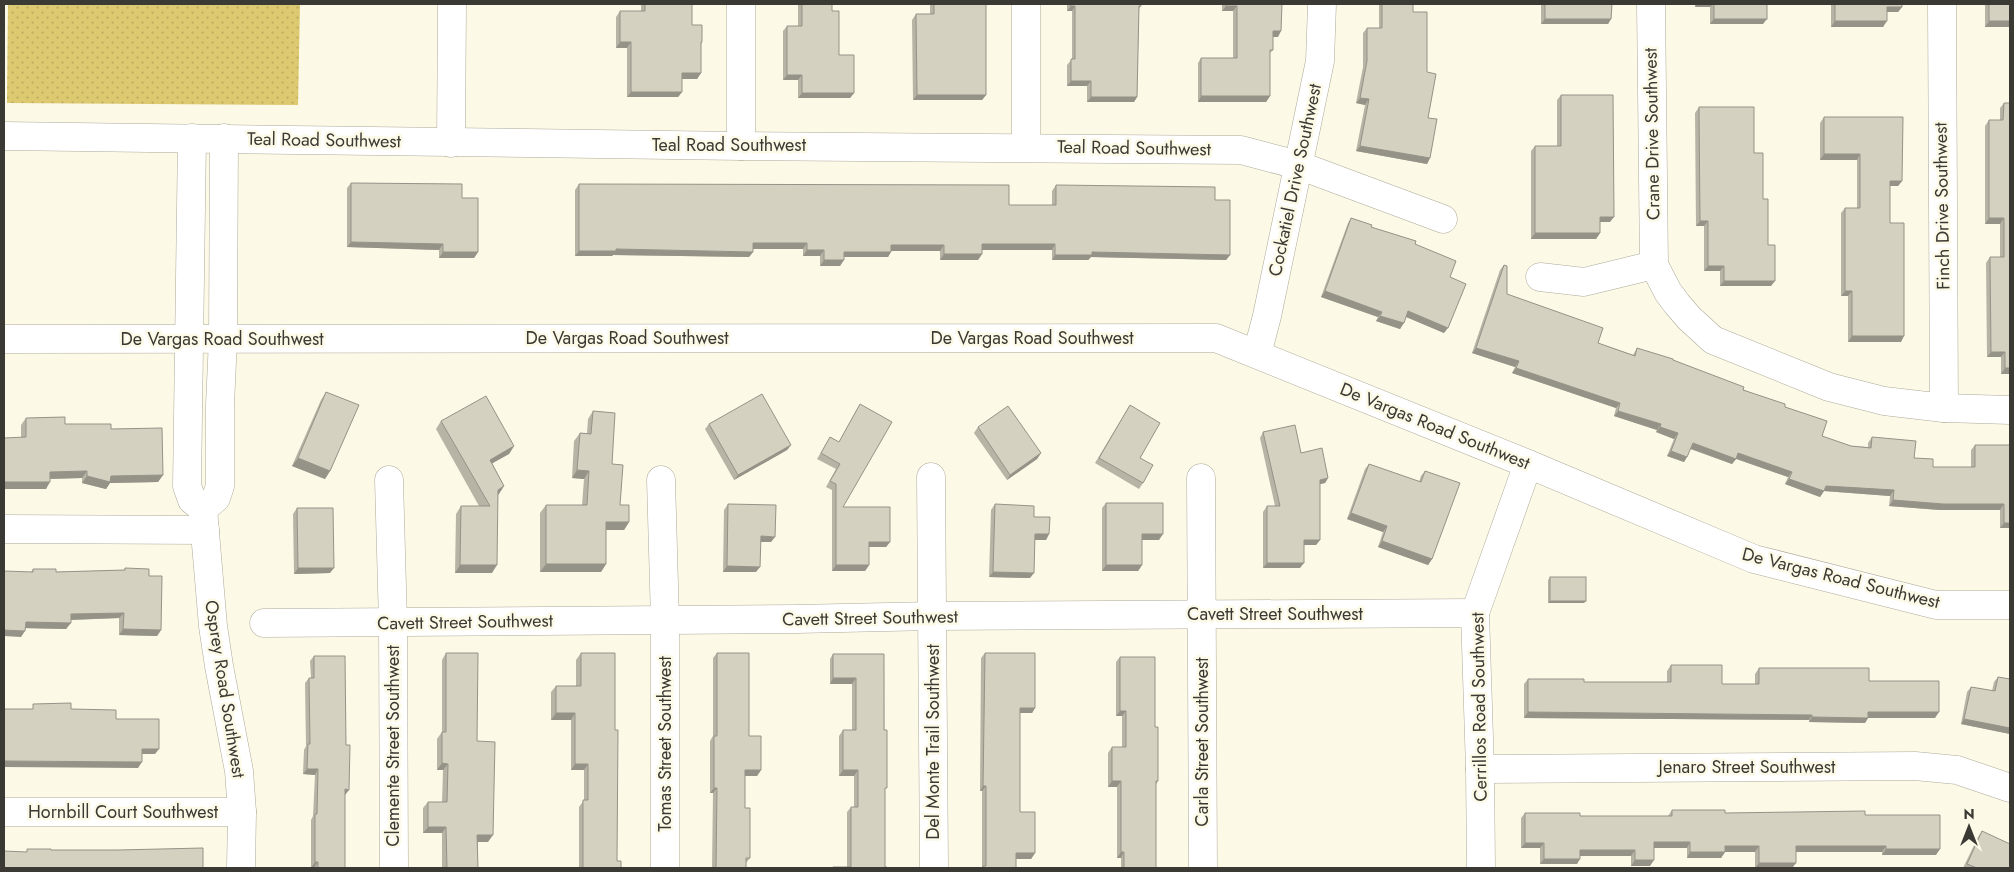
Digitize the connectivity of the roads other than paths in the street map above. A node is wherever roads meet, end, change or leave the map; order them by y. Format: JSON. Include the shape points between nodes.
{"nodes":[{"id":1,"x":452,"y":4,"type":"edge"},
{"id":2,"x":741,"y":4,"type":"edge"},
{"id":3,"x":1026,"y":4,"type":"edge"},
{"id":4,"x":1322,"y":4,"type":"edge"},
{"id":5,"x":1652,"y":4,"type":"edge"},
{"id":6,"x":1942,"y":4,"type":"edge"},
{"id":7,"x":4,"y":136,"type":"edge"},
{"id":8,"x":192,"y":138,"type":"junction"},
{"id":9,"x":224,"y":138,"type":"junction"},
{"id":10,"x":451,"y":142,"type":"junction"},
{"id":11,"x":741,"y":146,"type":"junction"},
{"id":12,"x":1026,"y":147,"type":"junction"},
{"id":13,"x":1298,"y":165,"type":"junction"},
{"id":14,"x":1443,"y":219,"type":"dead end"},
{"id":15,"x":1654,"y":265,"type":"junction"},
{"id":16,"x":1540,"y":277,"type":"dead end"},
{"id":17,"x":4,"y":339,"type":"edge"},
{"id":18,"x":190,"y":339,"type":"junction"},
{"id":19,"x":223,"y":339,"type":"junction"},
{"id":20,"x":1257,"y":354,"type":"junction"},
{"id":21,"x":1944,"y":408,"type":"junction"},
{"id":22,"x":2010,"y":410,"type":"edge"},
{"id":23,"x":1528,"y":464,"type":"junction"},
{"id":24,"x":931,"y":478,"type":"dead end"},
{"id":25,"x":1201,"y":478,"type":"dead end"},
{"id":26,"x":389,"y":480,"type":"dead end"},
{"id":27,"x":661,"y":480,"type":"dead end"},
{"id":28,"x":204,"y":520,"type":"junction"},
{"id":29,"x":4,"y":529,"type":"edge"},
{"id":30,"x":2010,"y":605,"type":"edge"},
{"id":31,"x":1475,"y":613,"type":"junction"},
{"id":32,"x":1202,"y":615,"type":"junction"},
{"id":33,"x":933,"y":616,"type":"junction"},
{"id":34,"x":665,"y":620,"type":"junction"},
{"id":35,"x":264,"y":623,"type":"dead end"},
{"id":36,"x":393,"y":623,"type":"junction"},
{"id":37,"x":1480,"y":769,"type":"junction"},
{"id":38,"x":2010,"y":788,"type":"edge"},
{"id":39,"x":4,"y":812,"type":"edge"},
{"id":40,"x":242,"y":812,"type":"junction"},
{"id":41,"x":241,"y":868,"type":"edge"},
{"id":42,"x":394,"y":868,"type":"edge"},
{"id":43,"x":665,"y":868,"type":"edge"},
{"id":44,"x":934,"y":868,"type":"edge"},
{"id":45,"x":1203,"y":868,"type":"edge"},
{"id":46,"x":1480,"y":868,"type":"edge"}],
"edges":[{"from":1,"to":10,"type":"street"},
{"from":2,"to":11,"type":"street"},
{"from":3,"to":12,"type":"street"},
{"from":4,"to":13,"type":"street","name":"Cockatiel Drive Southwest","via":[[1320,61]]},
{"from":5,"to":15,"type":"street","name":"Crane Drive Southwest"},
{"from":6,"to":21,"type":"street","name":"Finch Drive Southwest"},
{"from":7,"to":8,"type":"street","name":"Teal Road Southwest"},
{"from":8,"to":9,"type":"street","name":"Teal Road Southwest"},
{"from":8,"to":18,"type":"street"},
{"from":9,"to":10,"type":"street","name":"Teal Road Southwest"},
{"from":9,"to":19,"type":"street"},
{"from":10,"to":11,"type":"street","name":"Teal Road Southwest"},
{"from":11,"to":12,"type":"street","name":"Teal Road Southwest"},
{"from":12,"to":13,"type":"street","name":"Teal Road Southwest","via":[[1241,150]]},
{"from":13,"to":14,"type":"street","name":"Teal Road Southwest"},
{"from":13,"to":20,"type":"street","name":"Cockatiel Drive Southwest"},
{"from":15,"to":16,"type":"street","via":[[1584,282]]},
{"from":15,"to":21,"type":"street","via":[[1677,304],[1713,340],[1829,387],[1884,401]]},
{"from":17,"to":18,"type":"street","name":"De Vargas Road Southwest"},
{"from":18,"to":19,"type":"street","name":"De Vargas Road Southwest"},
{"from":18,"to":28,"type":"street","via":[[187,486]]},
{"from":19,"to":20,"type":"street","name":"De Vargas Road Southwest","via":[[1216,338]]},
{"from":19,"to":28,"type":"street","via":[[220,486]]},
{"from":20,"to":23,"type":"street","name":"De Vargas Road Southwest"},
{"from":21,"to":22,"type":"street"},
{"from":23,"to":30,"type":"street","name":"De Vargas Road Southwest","via":[[1754,560],[1936,604]]},
{"from":23,"to":31,"type":"street","name":"Cerrillos Road Southwest"},
{"from":24,"to":33,"type":"street","name":"Del Monte Trail Southwest"},
{"from":25,"to":32,"type":"street","name":"Carla Street Southwest"},
{"from":26,"to":36,"type":"street","name":"Clemente Street Southwest"},
{"from":27,"to":34,"type":"street","name":"Tomas Street Southwest"},
{"from":28,"to":29,"type":"street"},
{"from":28,"to":40,"type":"street","name":"Osprey Road Southwest","via":[[213,626],[239,771]]},
{"from":31,"to":32,"type":"street","name":"Cavett Street Southwest"},
{"from":31,"to":37,"type":"street","name":"Cerrillos Road Southwest"},
{"from":32,"to":33,"type":"street","name":"Cavett Street Southwest"},
{"from":32,"to":45,"type":"street","name":"Carla Street Southwest"},
{"from":33,"to":34,"type":"street","name":"Cavett Street Southwest"},
{"from":33,"to":44,"type":"street","name":"Del Monte Trail Southwest"},
{"from":34,"to":36,"type":"street","name":"Cavett Street Southwest"},
{"from":34,"to":43,"type":"street","name":"Tomas Street Southwest"},
{"from":35,"to":36,"type":"street","name":"Cavett Street Southwest"},
{"from":36,"to":42,"type":"street","name":"Clemente Street Southwest"},
{"from":37,"to":38,"type":"street","name":"Jenaro Street Southwest","via":[[1915,766],[1956,770]]},
{"from":37,"to":46,"type":"street","name":"Cerrillos Road Southwest"},
{"from":39,"to":40,"type":"street","name":"Hornbill Court Southwest"},
{"from":40,"to":41,"type":"street","name":"Osprey Road Southwest"}]}
